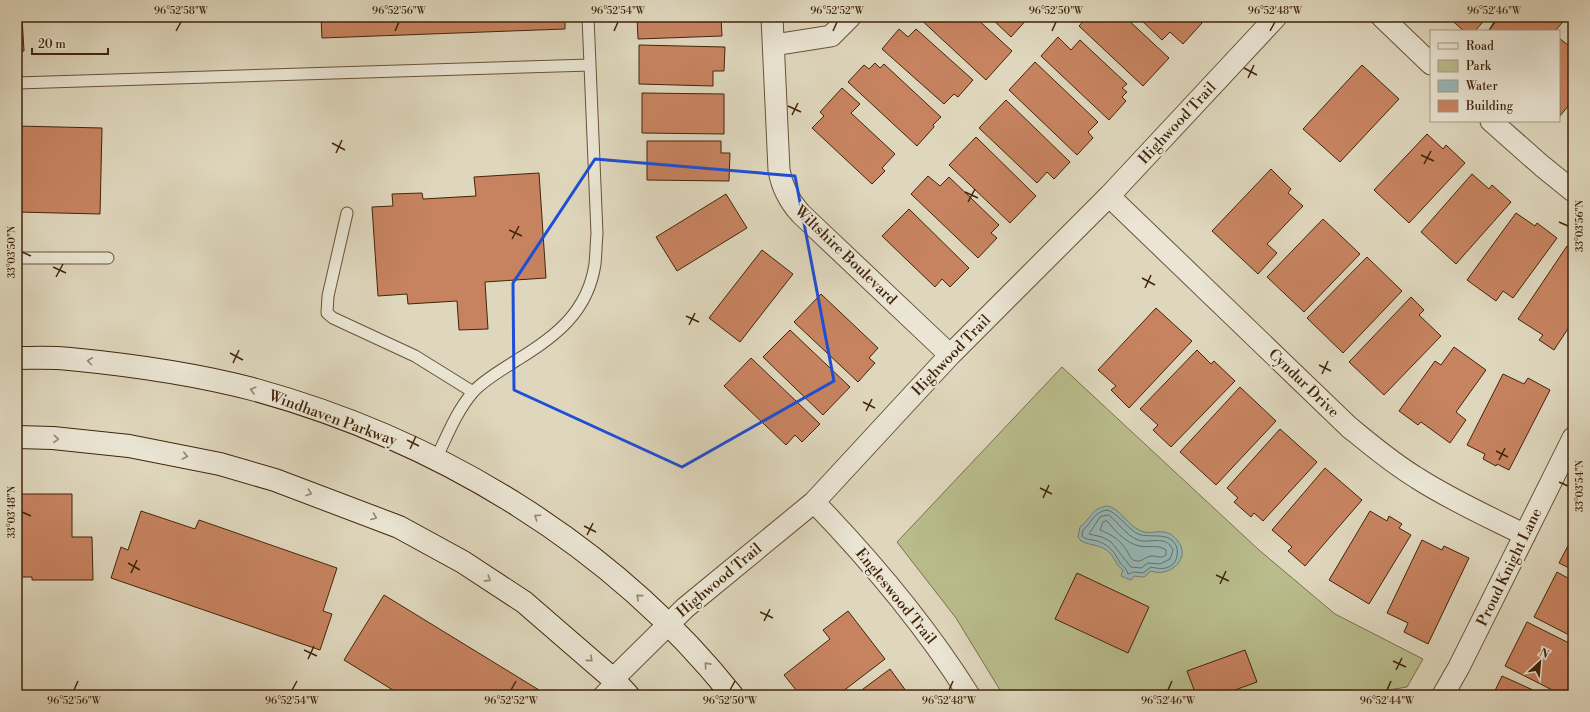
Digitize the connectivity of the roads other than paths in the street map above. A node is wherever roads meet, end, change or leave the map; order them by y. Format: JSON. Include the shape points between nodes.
{"nodes":[{"id":1,"x":588,"y":17,"type":"edge"},
{"id":2,"x":772,"y":17,"type":"edge"},
{"id":3,"x":850,"y":17,"type":"edge"},
{"id":4,"x":1276,"y":17,"type":"edge"},
{"id":5,"x":1382,"y":17,"type":"edge"},
{"id":6,"x":774,"y":45,"type":"junction"},
{"id":7,"x":1430,"y":63,"type":"edge"},
{"id":8,"x":590,"y":65,"type":"junction"},
{"id":9,"x":17,"y":83,"type":"edge"},
{"id":10,"x":1492,"y":122,"type":"edge"},
{"id":11,"x":1573,"y":191,"type":"edge"},
{"id":12,"x":1109,"y":196,"type":"junction"},
{"id":13,"x":347,"y":213,"type":"dead end"},
{"id":14,"x":17,"y":258,"type":"edge"},
{"id":15,"x":108,"y":258,"type":"dead end"},
{"id":16,"x":950,"y":355,"type":"junction"},
{"id":17,"x":17,"y":358,"type":"edge"},
{"id":18,"x":473,"y":392,"type":"junction"},
{"id":19,"x":17,"y":437,"type":"edge"},
{"id":20,"x":1573,"y":438,"type":"edge"},
{"id":21,"x":436,"y":459,"type":"junction"},
{"id":22,"x":814,"y":502,"type":"junction"},
{"id":23,"x":1525,"y":534,"type":"junction"},
{"id":24,"x":668,"y":623,"type":"junction"},
{"id":25,"x":613,"y":679,"type":"junction"},
{"id":26,"x":598,"y":695,"type":"edge"},
{"id":27,"x":628,"y":695,"type":"edge"},
{"id":28,"x":732,"y":695,"type":"edge"},
{"id":29,"x":969,"y":695,"type":"edge"},
{"id":30,"x":1444,"y":695,"type":"edge"}],
"edges":[{"from":1,"to":8,"type":"lane"},
{"from":2,"to":6,"type":"street","name":"Wiltshire Boulevard"},
{"from":3,"to":6,"type":"street","via":[[831,36]]},
{"from":4,"to":12,"type":"street","name":"Highwood Trail"},
{"from":5,"to":7,"type":"street"},
{"from":6,"to":16,"type":"street","name":"Wiltshire Boulevard","via":[[779,170],[788,197],[801,214]]},
{"from":8,"to":9,"type":"lane"},
{"from":8,"to":18,"type":"lane","via":[[597,234],[595,265],[588,288],[577,310],[561,329]]},
{"from":10,"to":11,"type":"street"},
{"from":12,"to":16,"type":"street","name":"Highwood Trail"},
{"from":12,"to":23,"type":"street","name":"Cyndur Drive","via":[[1349,427],[1381,454],[1424,482]]},
{"from":13,"to":18,"type":"lane","via":[[328,296],[328,313],[333,318],[415,356]]},
{"from":14,"to":15,"type":"lane"},
{"from":16,"to":22,"type":"street","name":"Highwood Trail"},
{"from":21,"to":17,"type":"main road","name":"Windhaven Parkway","one_way":true,"via":[[350,421],[255,390],[205,378],[129,366],[69,359]]},
{"from":18,"to":21,"type":"lane","via":[[456,416]]},
{"from":19,"to":25,"type":"main road","one_way":true,"via":[[129,446],[220,464],[275,480],[399,527],[463,562],[524,602]]},
{"from":20,"to":23,"type":"street","name":"Proud Knight Lane"},
{"from":24,"to":21,"type":"main road","name":"Windhaven Parkway","one_way":true,"via":[[613,574],[555,530],[518,505]]},
{"from":22,"to":24,"type":"street","name":"Highwood Trail"},
{"from":22,"to":29,"type":"street","name":"Engleswood Trail","via":[[914,615]]},
{"from":23,"to":30,"type":"street","name":"Proud Knight Lane"},
{"from":24,"to":25,"type":"street","name":"Highwood Trail"},
{"from":28,"to":24,"type":"main road","name":"Windhaven Parkway","one_way":true},
{"from":25,"to":26,"type":"lane"},
{"from":25,"to":27,"type":"main road"}]}
